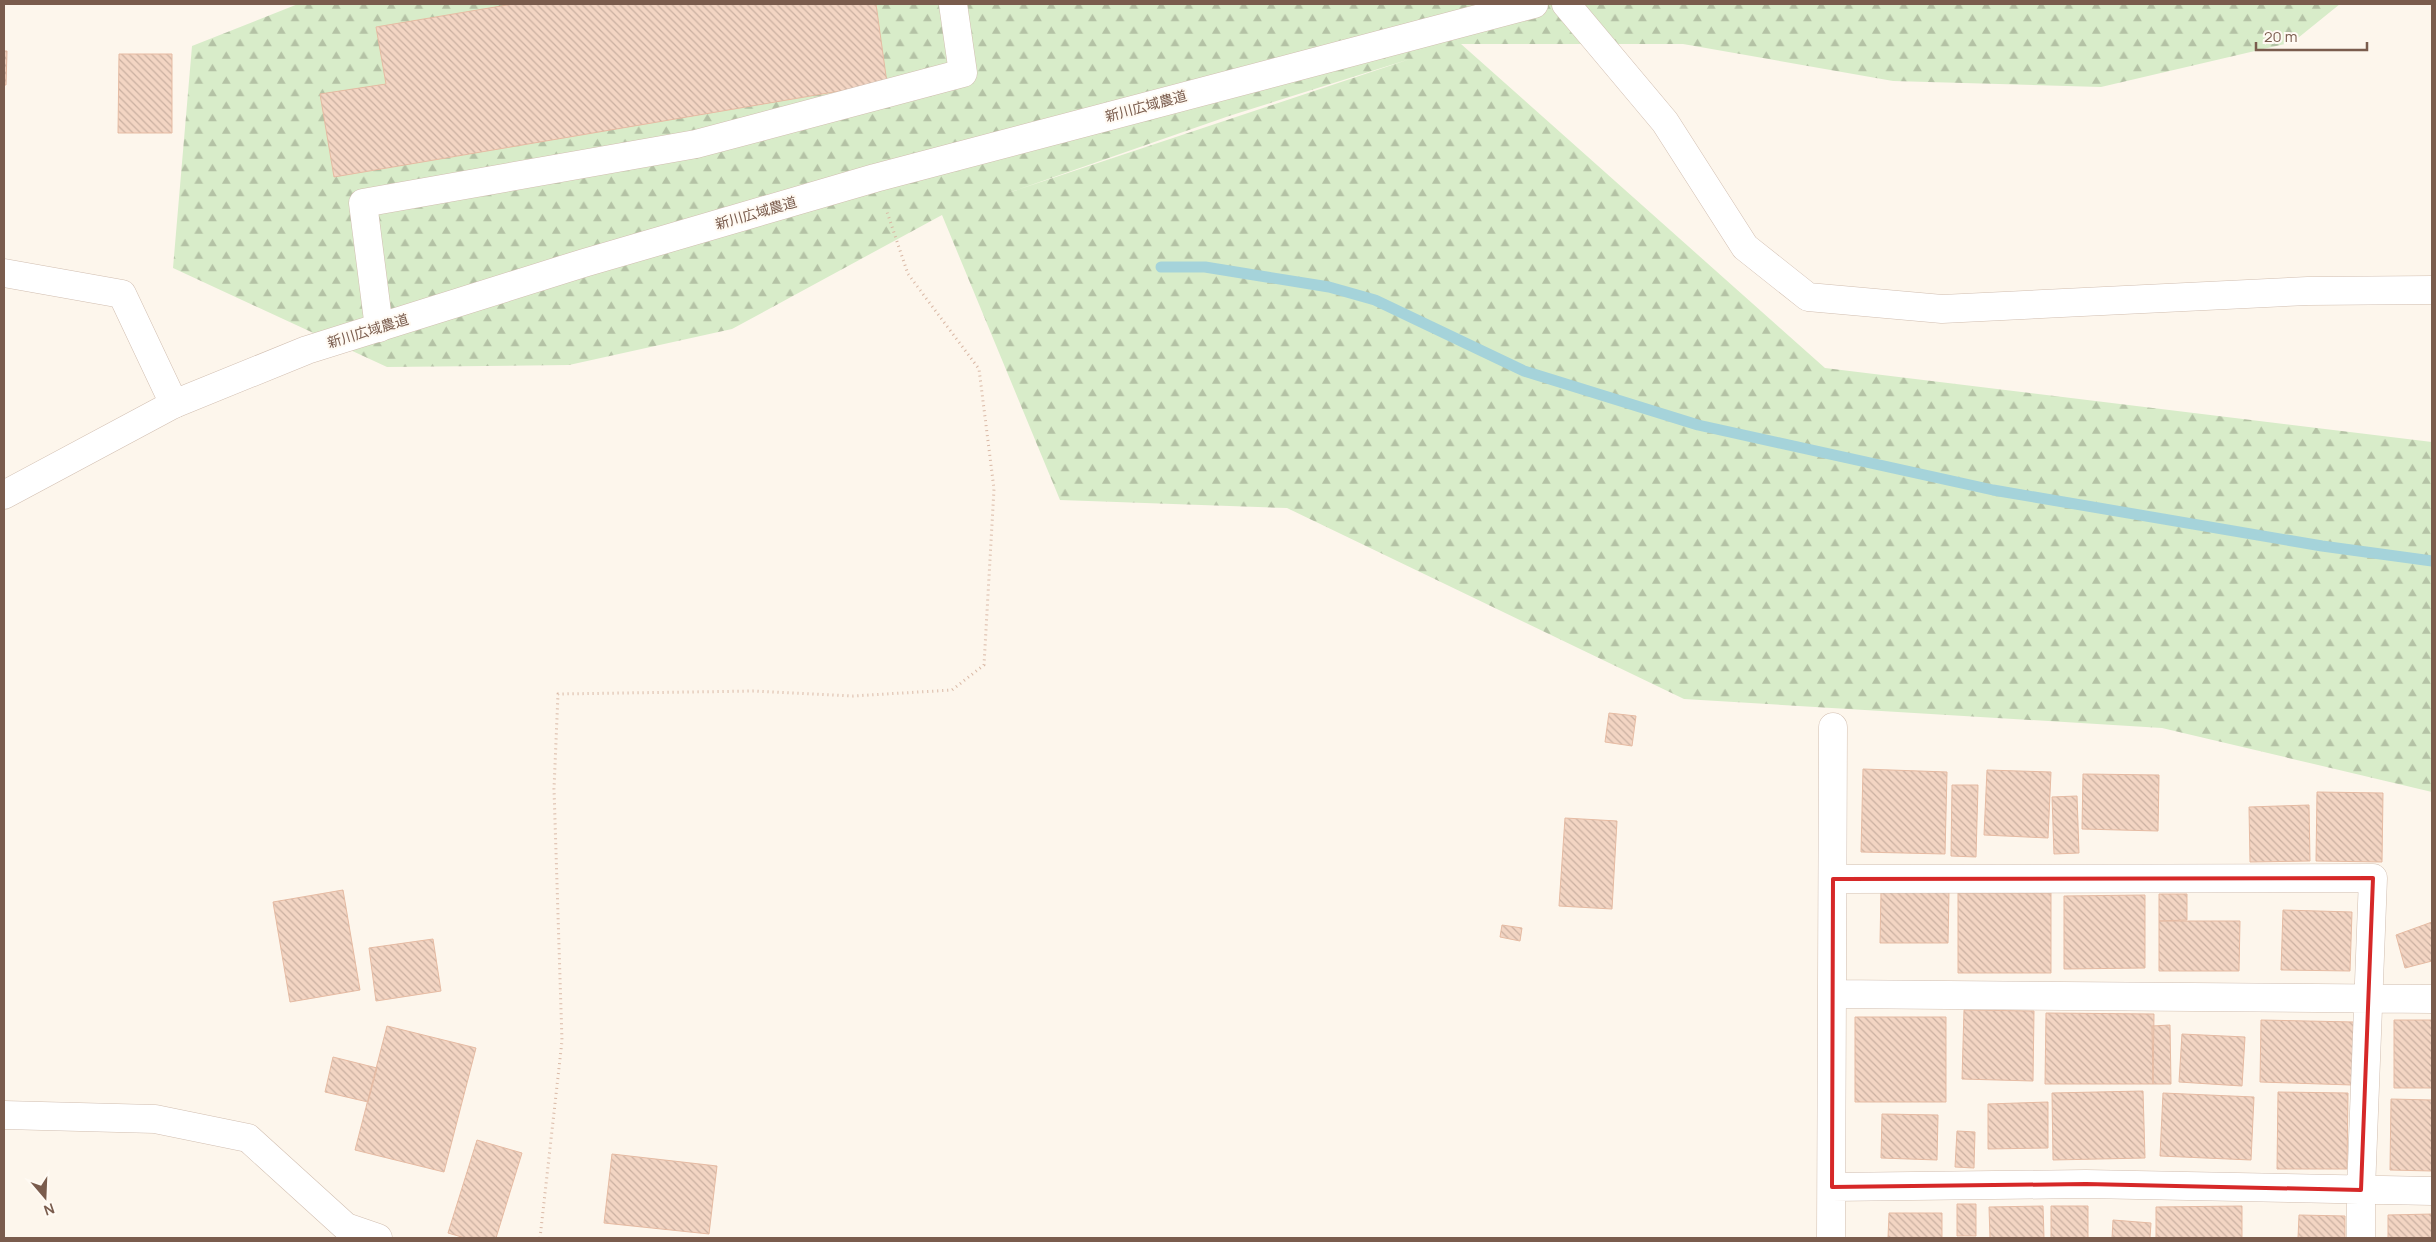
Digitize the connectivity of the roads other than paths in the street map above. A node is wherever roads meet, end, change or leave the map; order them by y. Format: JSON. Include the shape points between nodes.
{"nodes":[{"id":1,"x":953,"y":4,"type":"edge"},
{"id":2,"x":1534,"y":4,"type":"edge"},
{"id":3,"x":1566,"y":4,"type":"edge"},
{"id":4,"x":4,"y":273,"type":"edge"},
{"id":5,"x":2432,"y":290,"type":"edge"},
{"id":6,"x":379,"y":328,"type":"junction"},
{"id":7,"x":174,"y":404,"type":"junction"},
{"id":8,"x":4,"y":495,"type":"edge"},
{"id":9,"x":1833,"y":727,"type":"dead end"},
{"id":10,"x":1833,"y":879,"type":"junction"},
{"id":11,"x":1832,"y":994,"type":"junction"},
{"id":12,"x":2370,"y":998,"type":"junction"},
{"id":13,"x":2432,"y":999,"type":"edge"},
{"id":14,"x":4,"y":1116,"type":"edge"},
{"id":15,"x":1832,"y":1188,"type":"junction"},
{"id":16,"x":2361,"y":1190,"type":"junction"},
{"id":17,"x":2432,"y":1192,"type":"edge"},
{"id":18,"x":378,"y":1238,"type":"edge"},
{"id":19,"x":1831,"y":1238,"type":"edge"},
{"id":20,"x":2361,"y":1238,"type":"edge"}],
"edges":[{"from":1,"to":6,"type":"street","via":[[963,73],[696,144],[363,204]]},
{"from":2,"to":6,"type":"street","name":"新川広域農道","via":[[875,178],[584,263]]},
{"from":3,"to":5,"type":"street","via":[[1665,122],[1745,247],[1808,297],[1942,309],[2308,291]]},
{"from":4,"to":7,"type":"street","via":[[122,294]]},
{"from":6,"to":7,"type":"street","name":"新川広域農道","via":[[307,350]]},
{"from":7,"to":8,"type":"street","name":"新川広域農道"},
{"from":9,"to":10,"type":"street"},
{"from":10,"to":11,"type":"street"},
{"from":10,"to":12,"type":"street","via":[[2373,878]]},
{"from":11,"to":12,"type":"street"},
{"from":11,"to":15,"type":"street"},
{"from":12,"to":13,"type":"street"},
{"from":12,"to":16,"type":"street"},
{"from":14,"to":18,"type":"street","via":[[155,1119],[248,1138],[346,1227]]},
{"from":15,"to":16,"type":"street","via":[[2086,1184]]},
{"from":15,"to":19,"type":"street"},
{"from":16,"to":17,"type":"street"},
{"from":16,"to":20,"type":"street"}]}
